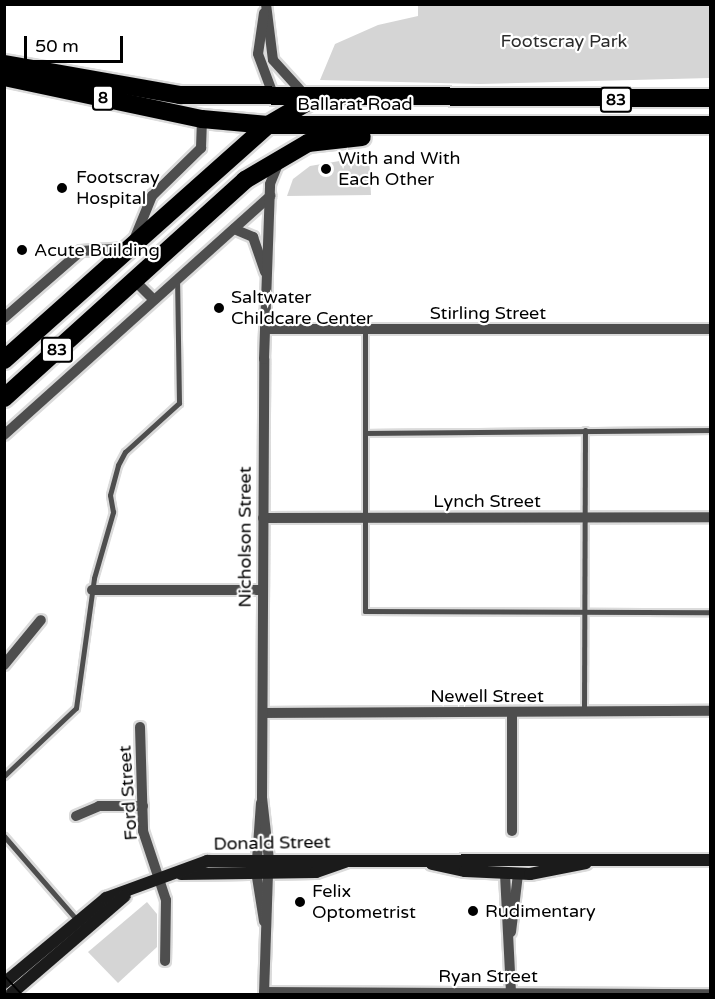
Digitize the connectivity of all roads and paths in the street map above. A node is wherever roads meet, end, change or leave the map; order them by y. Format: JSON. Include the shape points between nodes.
{"nodes":[{"id":1,"x":266,"y":6,"type":"edge"},
{"id":2,"x":4,"y":64,"type":"edge"},
{"id":3,"x":4,"y":77,"type":"edge"},
{"id":4,"x":274,"y":97,"type":"junction"},
{"id":5,"x":324,"y":98,"type":"junction"},
{"id":6,"x":711,"y":98,"type":"edge"},
{"id":7,"x":286,"y":111,"type":"junction"},
{"id":8,"x":202,"y":118,"type":"junction"},
{"id":9,"x":459,"y":124,"type":"junction"},
{"id":10,"x":268,"y":125,"type":"junction"},
{"id":11,"x":711,"y":125,"type":"edge"},
{"id":12,"x":307,"y":126,"type":"junction"},
{"id":13,"x":280,"y":159,"type":"junction"},
{"id":14,"x":270,"y":196,"type":"junction"},
{"id":15,"x":234,"y":230,"type":"junction"},
{"id":16,"x":131,"y":247,"type":"junction"},
{"id":17,"x":266,"y":276,"type":"junction"},
{"id":18,"x":176,"y":279,"type":"junction"},
{"id":19,"x":134,"y":280,"type":"junction"},
{"id":20,"x":154,"y":300,"type":"junction"},
{"id":21,"x":4,"y":318,"type":"edge"},
{"id":22,"x":265,"y":329,"type":"junction"},
{"id":23,"x":711,"y":329,"type":"edge"},
{"id":24,"x":366,"y":330,"type":"junction"},
{"id":25,"x":4,"y":360,"type":"edge"},
{"id":26,"x":4,"y":398,"type":"edge"},
{"id":27,"x":585,"y":429,"type":"junction"},
{"id":28,"x":711,"y":430,"type":"edge"},
{"id":29,"x":365,"y":433,"type":"junction"},
{"id":30,"x":4,"y":435,"type":"edge"},
{"id":31,"x":585,"y":517,"type":"junction"},
{"id":32,"x":711,"y":517,"type":"edge"},
{"id":33,"x":263,"y":518,"type":"junction"},
{"id":34,"x":365,"y":518,"type":"junction"},
{"id":35,"x":92,"y":590,"type":"junction"},
{"id":36,"x":263,"y":591,"type":"junction"},
{"id":37,"x":584,"y":612,"type":"junction"},
{"id":38,"x":711,"y":612,"type":"edge"},
{"id":39,"x":41,"y":620,"type":"dead end"},
{"id":40,"x":4,"y":665,"type":"edge"},
{"id":41,"x":711,"y":711,"type":"edge"},
{"id":42,"x":512,"y":712,"type":"junction"},
{"id":43,"x":584,"y":712,"type":"junction"},
{"id":44,"x":263,"y":713,"type":"junction"},
{"id":45,"x":140,"y":727,"type":"dead end"},
{"id":46,"x":4,"y":776,"type":"edge"},
{"id":47,"x":143,"y":806,"type":"junction"},
{"id":48,"x":76,"y":816,"type":"dead end"},
{"id":49,"x":512,"y":831,"type":"dead end"},
{"id":50,"x":6,"y":840,"type":"edge"},
{"id":51,"x":512,"y":858,"type":"junction"},
{"id":52,"x":418,"y":860,"type":"junction"},
{"id":53,"x":595,"y":860,"type":"junction"},
{"id":54,"x":711,"y":860,"type":"edge"},
{"id":55,"x":263,"y":866,"type":"junction"},
{"id":56,"x":505,"y":874,"type":"junction"},
{"id":57,"x":518,"y":874,"type":"junction"},
{"id":58,"x":160,"y":876,"type":"junction"},
{"id":59,"x":146,"y":882,"type":"junction"},
{"id":60,"x":78,"y":921,"type":"junction"},
{"id":61,"x":511,"y":933,"type":"junction"},
{"id":62,"x":165,"y":962,"type":"dead end"},
{"id":63,"x":10,"y":987,"type":"edge"},
{"id":64,"x":264,"y":993,"type":"edge"},
{"id":65,"x":511,"y":994,"type":"edge"},
{"id":66,"x":711,"y":994,"type":"edge"}],
"edges":[{"from":1,"to":4,"type":"street","via":[[258,54]]},
{"from":1,"to":5,"type":"street","via":[[278,70],[298,91]]},
{"from":2,"to":4,"type":"highway","name":"Ballarat Road","number":"8","via":[[172,94]]},
{"from":3,"to":8,"type":"highway","name":"Ballarat Road","number":"8"},
{"from":4,"to":5,"type":"highway","name":"Ballarat Road","number":"8"},
{"from":4,"to":7,"type":"highway"},
{"from":5,"to":6,"type":"highway","name":"Ballarat Road","number":"83"},
{"from":5,"to":7,"type":"highway","number":"83"},
{"from":7,"to":10,"type":"highway","number":"83"},
{"from":7,"to":12,"type":"highway"},
{"from":8,"to":10,"type":"highway","name":"Ballarat Road","number":"8"},
{"from":8,"to":16,"type":"street","via":[[201,148],[150,200]]},
{"from":9,"to":11,"type":"highway","name":"Ballarat Road","number":"83"},
{"from":9,"to":12,"type":"highway","name":"Ballarat Road","number":"8"},
{"from":9,"to":13,"type":"highway","number":"83","via":[[319,141]]},
{"from":10,"to":12,"type":"highway","name":"Ballarat Road","number":"8"},
{"from":10,"to":16,"type":"highway","number":"83"},
{"from":13,"to":14,"type":"street","name":"Nicholson Street"},
{"from":13,"to":19,"type":"highway","number":"83","via":[[213,205]]},
{"from":14,"to":15,"type":"street"},
{"from":14,"to":17,"type":"street","name":"Nicholson Street"},
{"from":15,"to":17,"type":"street","name":"Nicholson Street","via":[[253,237]]},
{"from":15,"to":18,"type":"street"},
{"from":16,"to":21,"type":"street","via":[[81,251]]},
{"from":16,"to":25,"type":"highway","number":"83"},
{"from":17,"to":22,"type":"street","name":"Nicholson Street"},
{"from":18,"to":20,"type":"street"},
{"from":18,"to":35,"type":"lane","via":[[179,403],[121,457]]},
{"from":19,"to":20,"type":"street"},
{"from":19,"to":26,"type":"highway","number":"83"},
{"from":20,"to":30,"type":"street"},
{"from":22,"to":24,"type":"street","name":"Stirling Street"},
{"from":22,"to":33,"type":"street","name":"Nicholson Street"},
{"from":23,"to":24,"type":"street","name":"Stirling Street"},
{"from":24,"to":29,"type":"lane"},
{"from":27,"to":28,"type":"lane"},
{"from":27,"to":29,"type":"lane"},
{"from":27,"to":31,"type":"lane"},
{"from":29,"to":34,"type":"lane"},
{"from":31,"to":32,"type":"street","name":"Lynch Street"},
{"from":31,"to":34,"type":"street","name":"Lynch Street"},
{"from":31,"to":37,"type":"lane"},
{"from":33,"to":34,"type":"street","name":"Lynch Street"},
{"from":33,"to":36,"type":"street","name":"Nicholson Street"},
{"from":34,"to":37,"type":"lane","via":[[365,611]]},
{"from":35,"to":36,"type":"street"},
{"from":35,"to":46,"type":"lane","via":[[75,712]]},
{"from":36,"to":44,"type":"street","name":"Nicholson Street"},
{"from":37,"to":38,"type":"lane"},
{"from":37,"to":43,"type":"lane"},
{"from":39,"to":40,"type":"street"},
{"from":41,"to":43,"type":"street","name":"Newell Street"},
{"from":42,"to":43,"type":"street","name":"Newell Street"},
{"from":42,"to":44,"type":"street","name":"Newell Street"},
{"from":42,"to":49,"type":"street"},
{"from":44,"to":55,"type":"street","name":"Nicholson Street"},
{"from":45,"to":47,"type":"street","name":"Ford Street"},
{"from":47,"to":48,"type":"street","via":[[99,806]]},
{"from":47,"to":58,"type":"street","name":"Ford Street","via":[[144,836]]},
{"from":50,"to":60,"type":"lane"},
{"from":51,"to":52,"type":"street","name":"Donald Street"},
{"from":51,"to":53,"type":"street","name":"Donald Street"},
{"from":51,"to":56,"type":"street"},
{"from":51,"to":57,"type":"street"},
{"from":52,"to":55,"type":"street","name":"Donald Street"},
{"from":52,"to":56,"type":"street","name":"Donald Street"},
{"from":53,"to":54,"type":"street","name":"Donald Street"},
{"from":53,"to":57,"type":"street","name":"Donald Street","via":[[554,873]]},
{"from":55,"to":58,"type":"street","name":"Donald Street","via":[[207,861]]},
{"from":55,"to":64,"type":"street","name":"Nicholson Street"},
{"from":56,"to":57,"type":"street","name":"Donald Street"},
{"from":56,"to":61,"type":"street"},
{"from":57,"to":61,"type":"street"},
{"from":58,"to":59,"type":"street","name":"Donald Street"},
{"from":58,"to":62,"type":"street","name":"Ford Street","via":[[166,900]]},
{"from":59,"to":60,"type":"street","name":"Donald Street","via":[[114,894]]},
{"from":59,"to":63,"type":"street","name":"Donald Street","via":[[97,915]]},
{"from":60,"to":63,"type":"street","name":"Donald Street"},
{"from":61,"to":65,"type":"street"},
{"from":64,"to":65,"type":"street","name":"Ryan Street"},
{"from":65,"to":66,"type":"street","name":"Ryan Street"}]}
